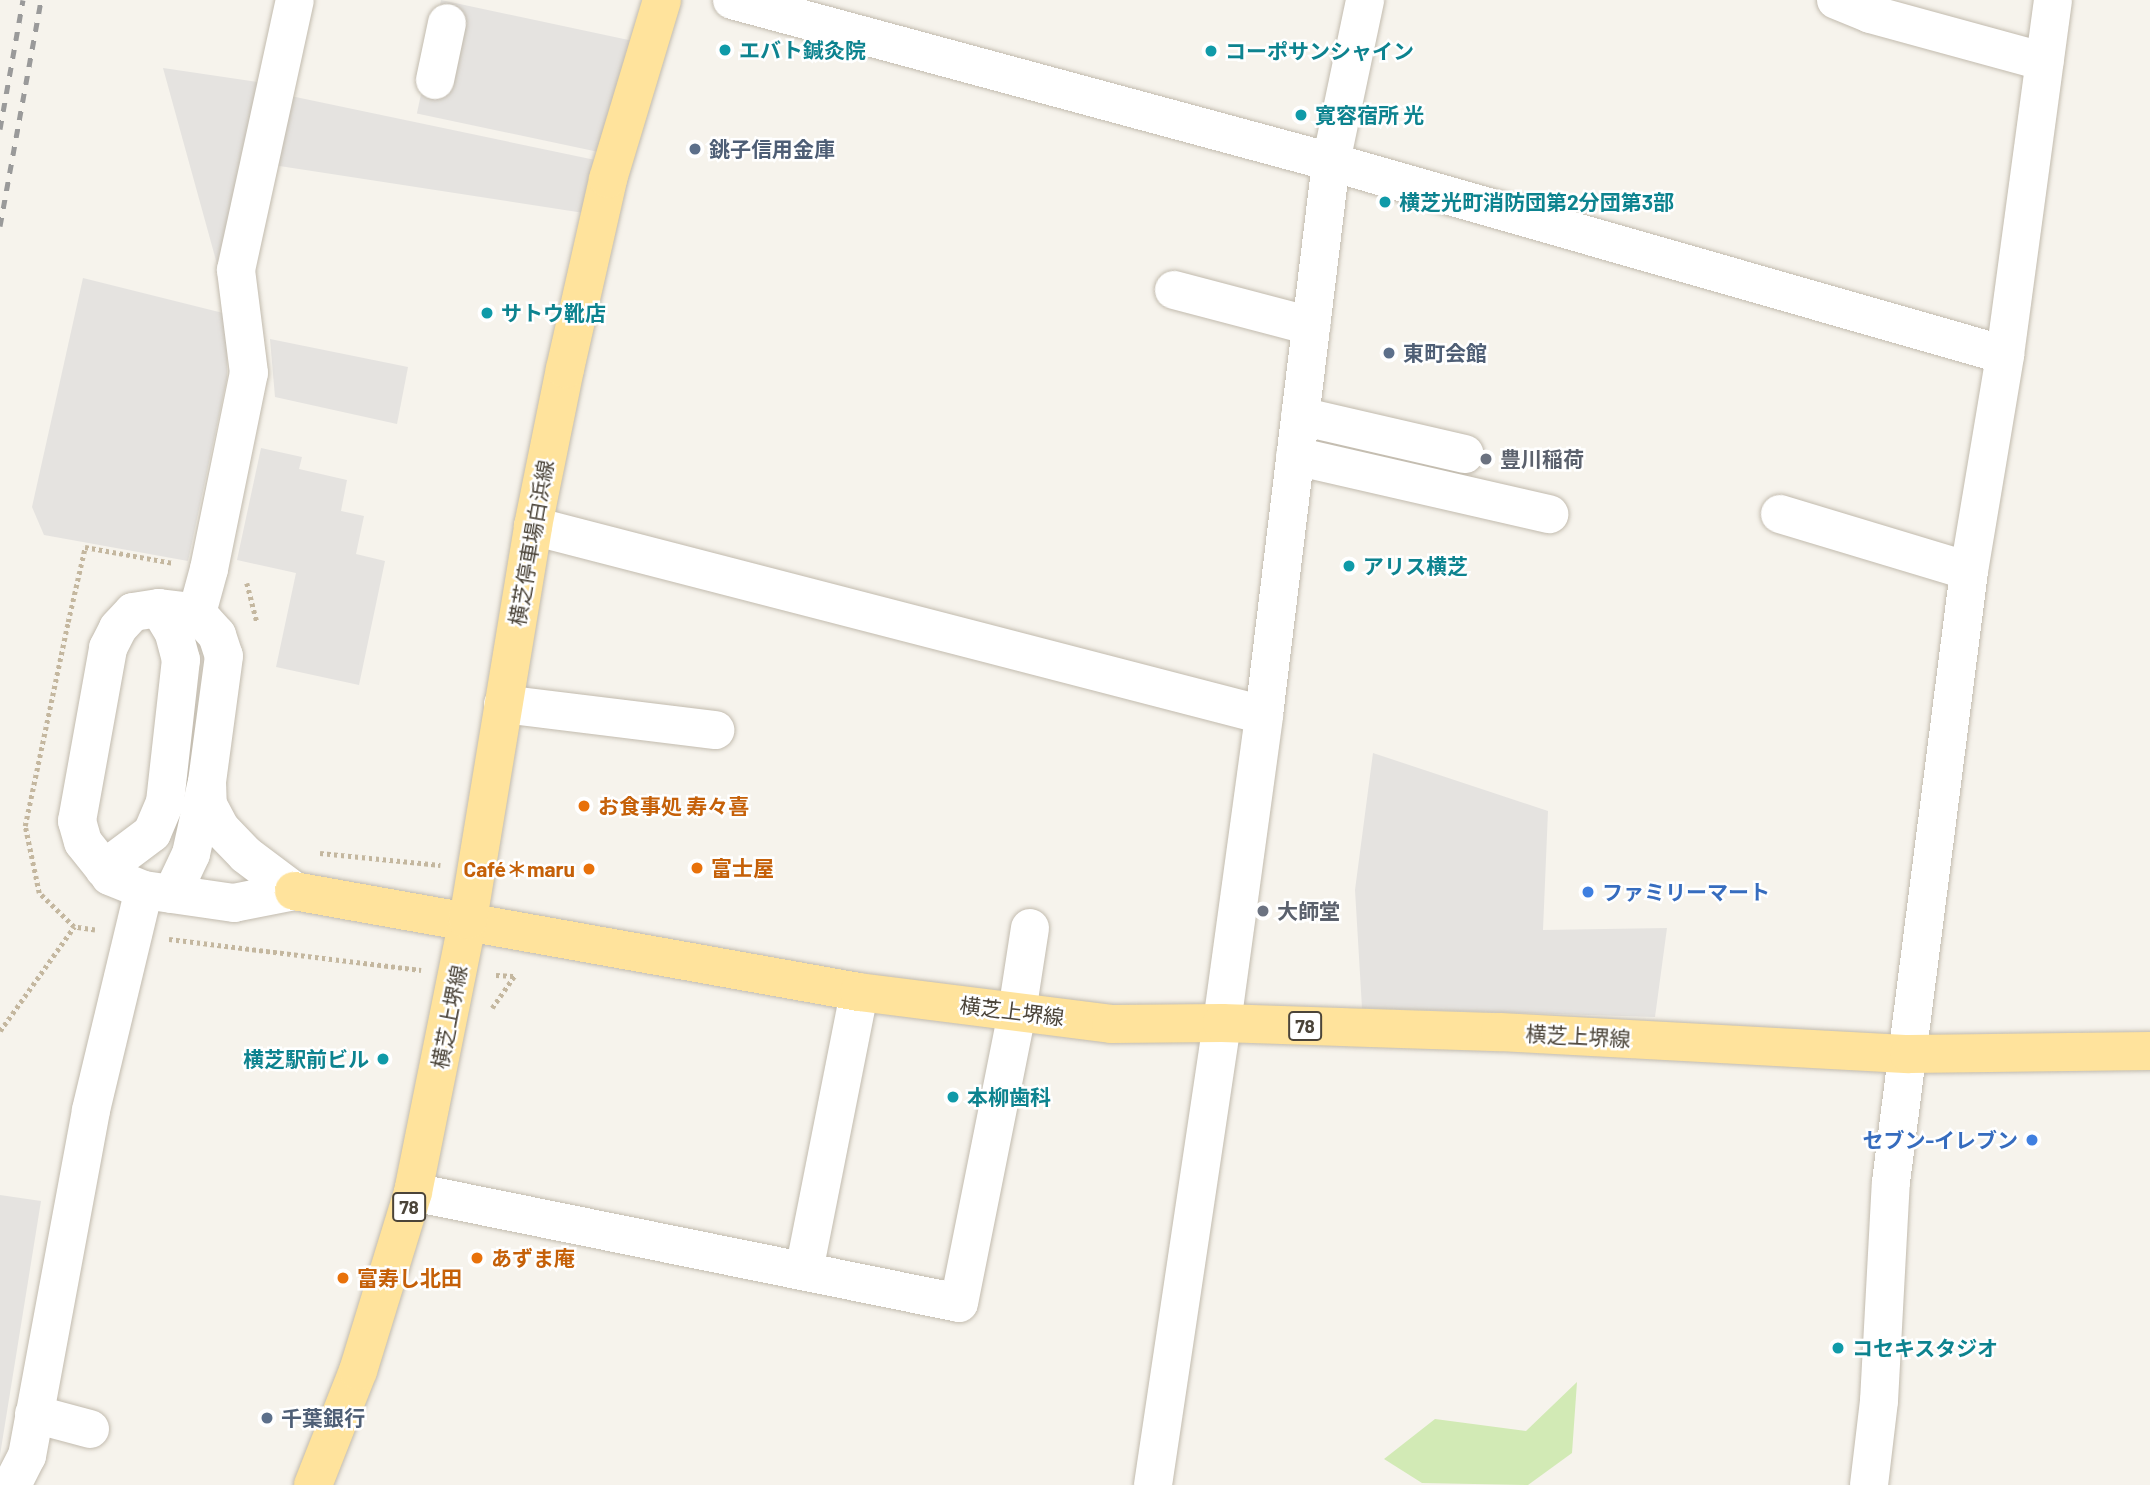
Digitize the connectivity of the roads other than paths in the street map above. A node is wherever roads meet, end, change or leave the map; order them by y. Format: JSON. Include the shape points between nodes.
{"nodes":[{"id":1,"x":295,"y":0,"type":"edge"},
{"id":2,"x":662,"y":0,"type":"edge"},
{"id":3,"x":732,"y":0,"type":"edge"},
{"id":4,"x":1365,"y":0,"type":"edge"},
{"id":5,"x":1836,"y":0,"type":"edge"},
{"id":6,"x":2053,"y":0,"type":"edge"},
{"id":7,"x":447,"y":23,"type":"dead end"},
{"id":8,"x":2045,"y":62,"type":"junction"},
{"id":9,"x":435,"y":80,"type":"dead end"},
{"id":10,"x":1331,"y":162,"type":"junction"},
{"id":11,"x":1174,"y":290,"type":"dead end"},
{"id":12,"x":1311,"y":326,"type":"junction"},
{"id":13,"x":2005,"y":355,"type":"junction"},
{"id":14,"x":1300,"y":416,"type":"junction"},
{"id":15,"x":1465,"y":454,"type":"dead end"},
{"id":16,"x":1295,"y":456,"type":"junction"},
{"id":17,"x":1549,"y":514,"type":"dead end"},
{"id":18,"x":1780,"y":514,"type":"dead end"},
{"id":19,"x":533,"y":526,"type":"junction"},
{"id":20,"x":1969,"y":571,"type":"junction"},
{"id":21,"x":159,"y":608,"type":"junction"},
{"id":22,"x":197,"y":613,"type":"junction"},
{"id":23,"x":503,"y":704,"type":"junction"},
{"id":24,"x":1264,"y":715,"type":"junction"},
{"id":25,"x":715,"y":730,"type":"dead end"},
{"id":26,"x":206,"y":782,"type":"junction"},
{"id":27,"x":104,"y":869,"type":"junction"},
{"id":28,"x":294,"y":891,"type":"junction"},
{"id":29,"x":158,"y":892,"type":"junction"},
{"id":30,"x":468,"y":920,"type":"junction"},
{"id":31,"x":1030,"y":928,"type":"dead end"},
{"id":32,"x":859,"y":992,"type":"junction"},
{"id":33,"x":1017,"y":1012,"type":"junction"},
{"id":34,"x":1222,"y":1023,"type":"junction"},
{"id":35,"x":2150,"y":1051,"type":"edge"},
{"id":36,"x":1909,"y":1054,"type":"junction"},
{"id":37,"x":414,"y":1192,"type":"junction"},
{"id":38,"x":804,"y":1271,"type":"junction"},
{"id":39,"x":34,"y":1414,"type":"junction"},
{"id":40,"x":90,"y":1429,"type":"dead end"},
{"id":41,"x":12,"y":1485,"type":"edge"},
{"id":42,"x":313,"y":1485,"type":"edge"},
{"id":43,"x":1153,"y":1485,"type":"edge"},
{"id":44,"x":1868,"y":1485,"type":"edge"}],
"edges":[{"from":1,"to":22,"type":"street","via":[[236,270],[249,373]]},
{"from":2,"to":19,"type":"main road","name":"横芝停車場白浜線","via":[[605,192]]},
{"from":3,"to":10,"type":"street"},
{"from":4,"to":10,"type":"street"},
{"from":5,"to":8,"type":"street","via":[[1870,14]]},
{"from":6,"to":8,"type":"street"},
{"from":7,"to":9,"type":"street"},
{"from":8,"to":13,"type":"street"},
{"from":10,"to":12,"type":"street"},
{"from":10,"to":13,"type":"street"},
{"from":11,"to":12,"type":"street"},
{"from":12,"to":14,"type":"street"},
{"from":13,"to":20,"type":"street"},
{"from":14,"to":15,"type":"street"},
{"from":14,"to":16,"type":"street"},
{"from":16,"to":17,"type":"street"},
{"from":16,"to":24,"type":"street"},
{"from":18,"to":20,"type":"street"},
{"from":19,"to":23,"type":"main road","name":"横芝停車場白浜線"},
{"from":19,"to":24,"type":"street"},
{"from":20,"to":36,"type":"street"},
{"from":21,"to":22,"type":"street"},
{"from":21,"to":27,"type":"street","via":[[174,633],[181,660],[165,802],[152,833]]},
{"from":21,"to":27,"type":"street","via":[[134,612],[118,628],[108,648],[77,821],[83,842]]},
{"from":22,"to":26,"type":"street","via":[[216,635],[225,656]]},
{"from":23,"to":25,"type":"street"},
{"from":23,"to":30,"type":"main road","name":"横芝停車場白浜線"},
{"from":24,"to":34,"type":"street"},
{"from":26,"to":28,"type":"street","via":[[208,805],[220,828],[246,855]]},
{"from":26,"to":29,"type":"street","via":[[191,855]]},
{"from":27,"to":29,"type":"street","via":[[110,876]]},
{"from":28,"to":29,"type":"street","via":[[234,903]]},
{"from":28,"to":30,"type":"main road"},
{"from":29,"to":39,"type":"street","via":[[133,935],[91,1110]]},
{"from":30,"to":32,"type":"main road","name":"横芝上堺線","number":"78"},
{"from":30,"to":37,"type":"main road","name":"横芝上堺線","number":"78"},
{"from":31,"to":33,"type":"street"},
{"from":32,"to":33,"type":"main road","name":"横芝上堺線","number":"78"},
{"from":32,"to":38,"type":"street"},
{"from":33,"to":34,"type":"main road","name":"横芝上堺線","number":"78","via":[[1111,1024]]},
{"from":33,"to":38,"type":"street","via":[[959,1303]]},
{"from":34,"to":36,"type":"main road","name":"横芝上堺線","number":"78","via":[[1500,1032]]},
{"from":34,"to":43,"type":"street"},
{"from":35,"to":36,"type":"main road","name":"横芝上堺線","number":"78"},
{"from":36,"to":44,"type":"street","via":[[1891,1182],[1879,1401]]},
{"from":37,"to":38,"type":"street"},
{"from":37,"to":42,"type":"main road","name":"横芝上堺線","number":"78","via":[[358,1371]]},
{"from":39,"to":40,"type":"street"},
{"from":39,"to":41,"type":"street","via":[[27,1456]]}]}
